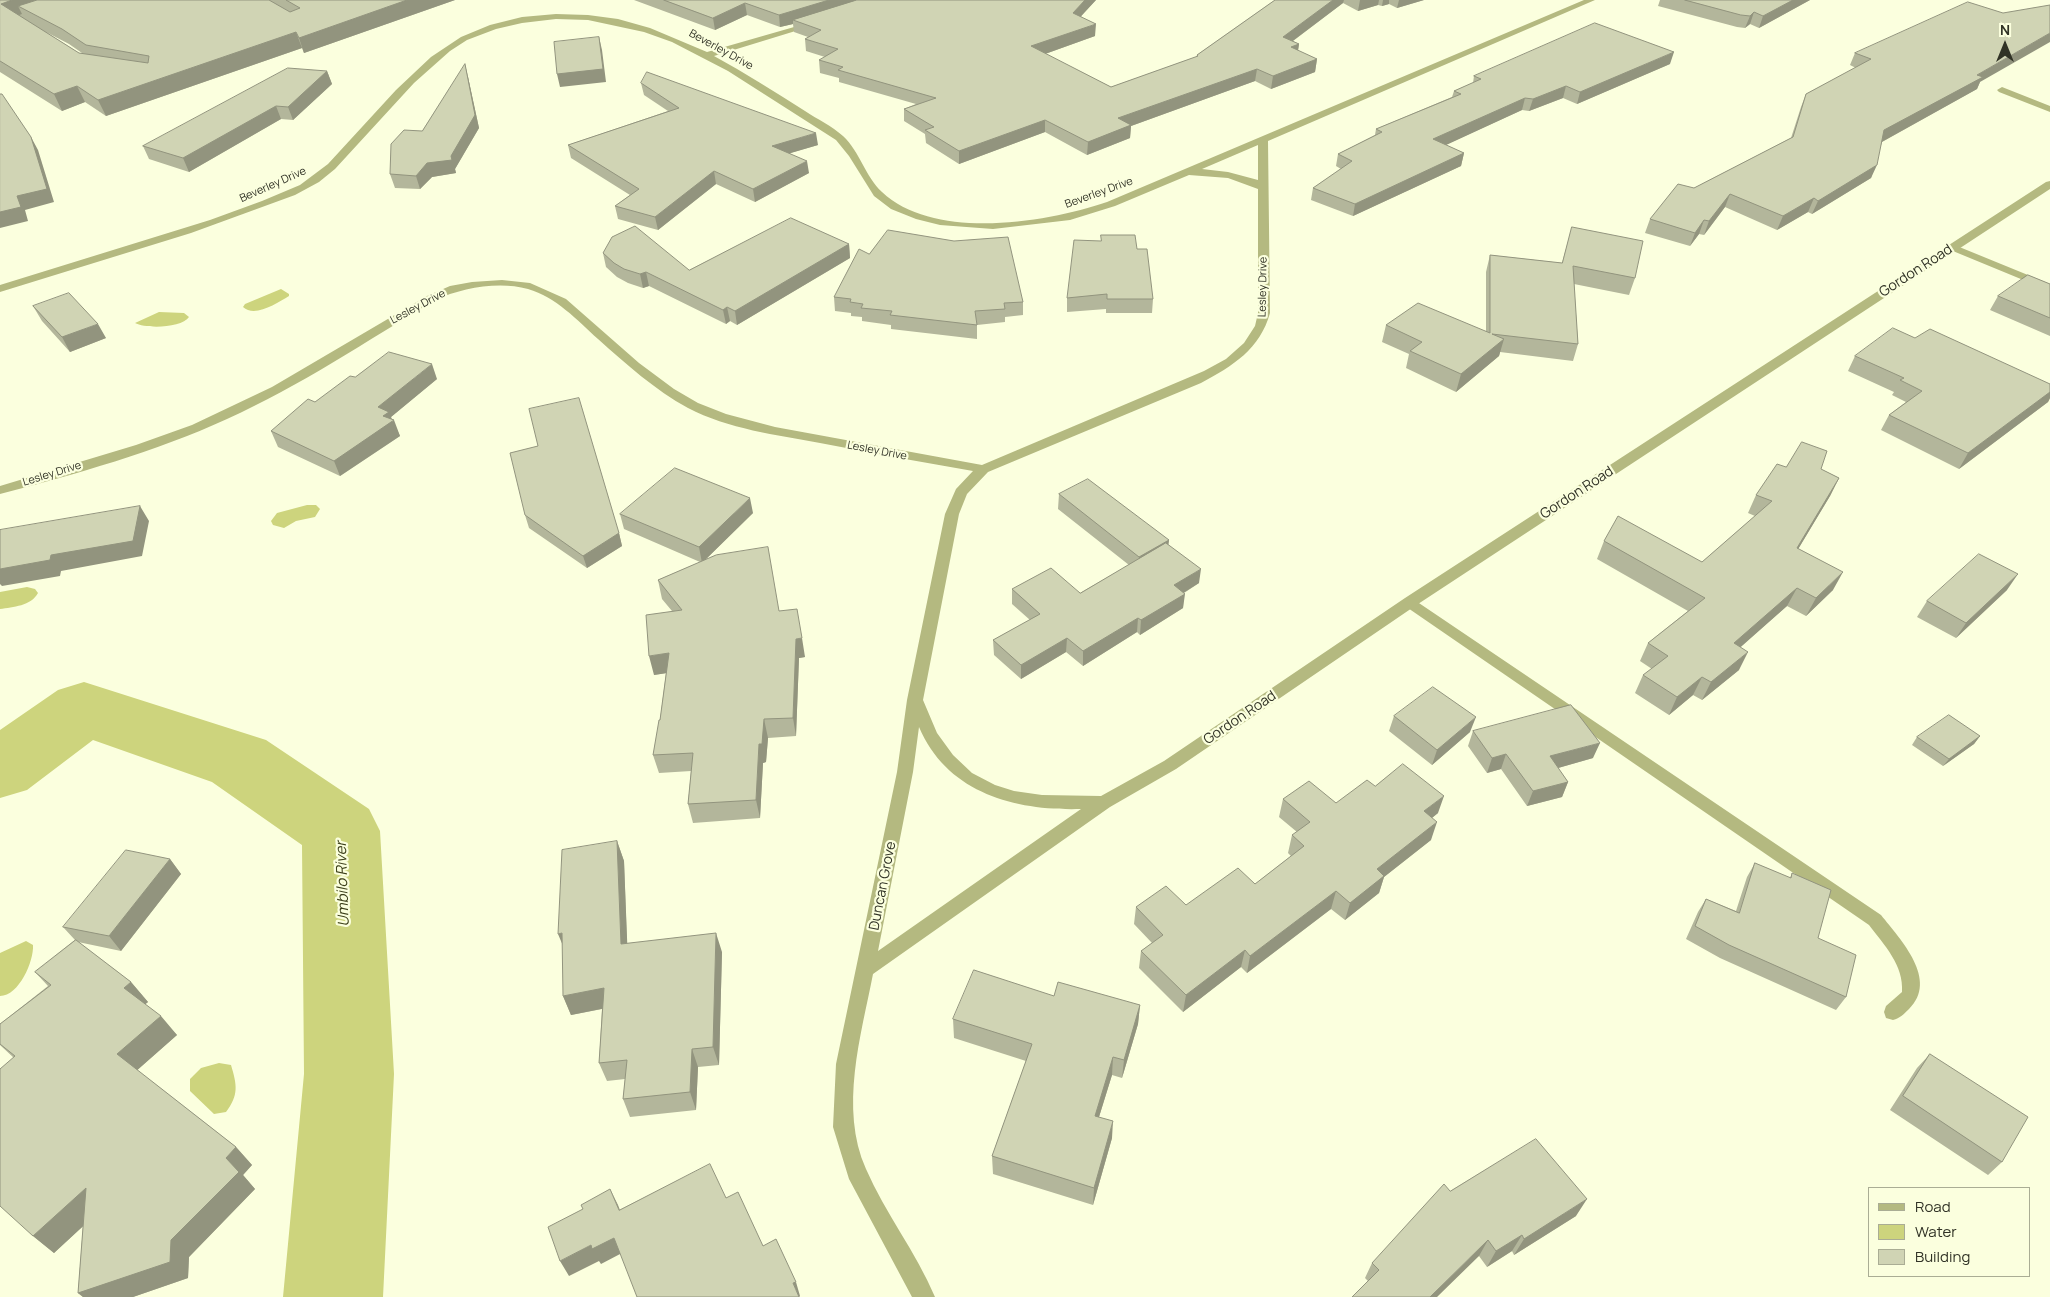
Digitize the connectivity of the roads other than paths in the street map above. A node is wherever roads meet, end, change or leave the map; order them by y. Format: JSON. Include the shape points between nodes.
{"nodes":[{"id":1,"x":1591,"y":0,"type":"edge"},
{"id":2,"x":822,"y":20,"type":"edge"},
{"id":3,"x":708,"y":54,"type":"junction"},
{"id":4,"x":2002,"y":90,"type":"dead end"},
{"id":5,"x":2050,"y":109,"type":"edge"},
{"id":6,"x":1263,"y":139,"type":"junction"},
{"id":7,"x":1182,"y":173,"type":"junction"},
{"id":8,"x":2050,"y":184,"type":"edge"},
{"id":9,"x":1263,"y":187,"type":"junction"},
{"id":10,"x":1952,"y":247,"type":"junction"},
{"id":11,"x":2050,"y":288,"type":"edge"},
{"id":12,"x":0,"y":289,"type":"edge"},
{"id":13,"x":983,"y":469,"type":"junction"},
{"id":14,"x":0,"y":490,"type":"edge"},
{"id":15,"x":1410,"y":602,"type":"junction"},
{"id":16,"x":915,"y":700,"type":"junction"},
{"id":17,"x":1104,"y":802,"type":"junction"},
{"id":18,"x":866,"y":969,"type":"junction"},
{"id":19,"x":1893,"y":1012,"type":"dead end"},
{"id":20,"x":924,"y":1297,"type":"edge"}],
"edges":[{"from":1,"to":6,"type":"street"},
{"from":2,"to":3,"type":"street"},
{"from":3,"to":7,"type":"street","name":"Beverley Drive","via":[[839,138],[853,154],[877,194],[899,211],[928,220],[1014,224],[1065,218],[1111,204]]},
{"from":3,"to":12,"type":"street","name":"Beverley Drive","via":[[674,38],[602,19],[540,17],[479,31],[448,48],[418,74],[317,179],[292,192],[166,238]]},
{"from":4,"to":5,"type":"street"},
{"from":6,"to":7,"type":"street","name":"Beverley Drive"},
{"from":6,"to":9,"type":"street","name":"Lesley Drive"},
{"from":7,"to":9,"type":"street","via":[[1238,176]]},
{"from":8,"to":10,"type":"street","name":"Gordon Road"},
{"from":9,"to":13,"type":"street","name":"Lesley Drive","via":[[1264,313],[1262,327],[1245,350],[1197,380]]},
{"from":10,"to":11,"type":"street"},
{"from":10,"to":15,"type":"street","name":"Gordon Road"},
{"from":13,"to":14,"type":"street","name":"Lesley Drive","via":[[776,431],[722,417],[670,392],[635,366],[562,301],[530,286],[502,283],[454,288],[431,298],[276,389],[223,416],[166,439]]},
{"from":13,"to":16,"type":"street","name":"Duncan Grove","via":[[961,492],[952,514]]},
{"from":15,"to":17,"type":"street","name":"Gordon Road","via":[[1170,765]]},
{"from":15,"to":19,"type":"street","via":[[1875,920],[1912,977],[1911,995]]},
{"from":16,"to":17,"type":"street","name":"Gordon Road","via":[[925,727],[948,760],[977,784],[1011,798],[1062,804]]},
{"from":16,"to":18,"type":"street","name":"Duncan Grove","via":[[905,772]]},
{"from":17,"to":18,"type":"street","name":"Gordon Road"},
{"from":18,"to":20,"type":"street","name":"Duncan Grove","via":[[846,1064],[843,1127],[856,1172]]}]}
